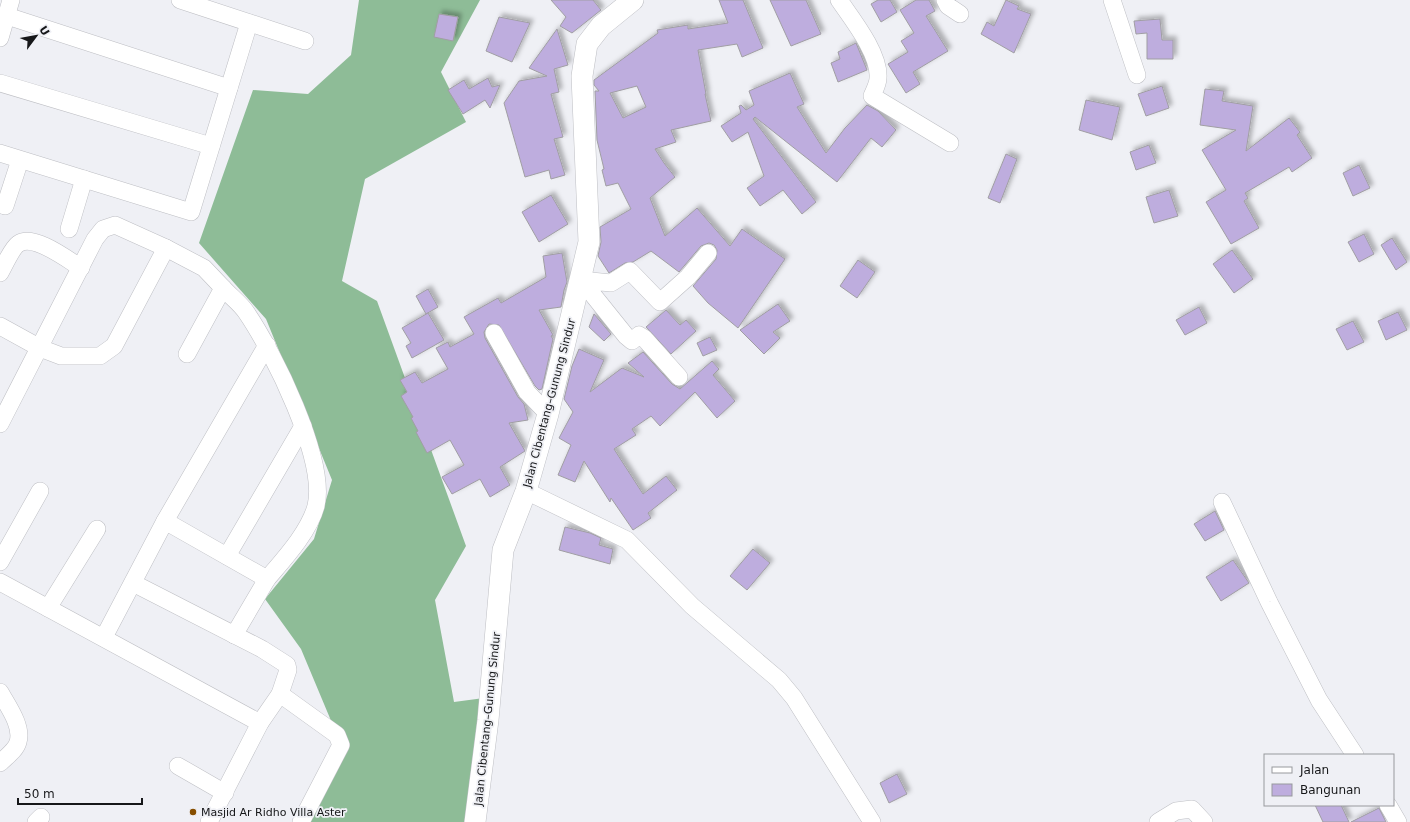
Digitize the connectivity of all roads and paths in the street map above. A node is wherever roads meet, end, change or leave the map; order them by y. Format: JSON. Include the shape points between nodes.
{"nodes":[{"id":1,"x":11,"y":0,"type":"edge"},
{"id":2,"x":180,"y":0,"type":"edge"},
{"id":3,"x":633,"y":0,"type":"edge"},
{"id":4,"x":839,"y":0,"type":"edge"},
{"id":5,"x":944,"y":0,"type":"edge"},
{"id":6,"x":1112,"y":0,"type":"edge"},
{"id":7,"x":960,"y":14,"type":"dead end"},
{"id":8,"x":7,"y":16,"type":"junction"},
{"id":9,"x":248,"y":23,"type":"junction"},
{"id":10,"x":0,"y":38,"type":"edge"},
{"id":11,"x":305,"y":41,"type":"dead end"},
{"id":12,"x":1137,"y":75,"type":"dead end"},
{"id":13,"x":0,"y":83,"type":"edge"},
{"id":14,"x":229,"y":88,"type":"junction"},
{"id":15,"x":950,"y":143,"type":"dead end"},
{"id":16,"x":211,"y":146,"type":"junction"},
{"id":17,"x":0,"y":154,"type":"edge"},
{"id":18,"x":20,"y":160,"type":"junction"},
{"id":19,"x":84,"y":179,"type":"junction"},
{"id":20,"x":5,"y":206,"type":"dead end"},
{"id":21,"x":69,"y":229,"type":"dead end"},
{"id":22,"x":166,"y":248,"type":"junction"},
{"id":23,"x":708,"y":253,"type":"dead end"},
{"id":24,"x":81,"y":268,"type":"junction"},
{"id":25,"x":0,"y":273,"type":"edge"},
{"id":26,"x":581,"y":280,"type":"junction"},
{"id":27,"x":223,"y":288,"type":"junction"},
{"id":28,"x":0,"y":326,"type":"edge"},
{"id":29,"x":494,"y":333,"type":"dead end"},
{"id":30,"x":267,"y":346,"type":"junction"},
{"id":31,"x":40,"y":348,"type":"junction"},
{"id":32,"x":187,"y":354,"type":"dead end"},
{"id":33,"x":679,"y":377,"type":"dead end"},
{"id":34,"x":4,"y":405,"type":"edge"},
{"id":35,"x":548,"y":414,"type":"junction"},
{"id":36,"x":0,"y":424,"type":"edge"},
{"id":37,"x":303,"y":426,"type":"junction"},
{"id":38,"x":526,"y":490,"type":"junction"},
{"id":39,"x":40,"y":491,"type":"dead end"},
{"id":40,"x":1222,"y":502,"type":"dead end"},
{"id":41,"x":165,"y":521,"type":"junction"},
{"id":42,"x":97,"y":529,"type":"dead end"},
{"id":43,"x":228,"y":556,"type":"junction"},
{"id":44,"x":0,"y":562,"type":"edge"},
{"id":45,"x":267,"y":579,"type":"junction"},
{"id":46,"x":0,"y":582,"type":"edge"},
{"id":47,"x":133,"y":583,"type":"junction"},
{"id":48,"x":48,"y":608,"type":"junction"},
{"id":49,"x":234,"y":635,"type":"junction"},
{"id":50,"x":104,"y":637,"type":"junction"},
{"id":51,"x":0,"y":692,"type":"edge"},
{"id":52,"x":280,"y":694,"type":"junction"},
{"id":53,"x":260,"y":723,"type":"junction"},
{"id":54,"x":1354,"y":754,"type":"edge"},
{"id":55,"x":0,"y":763,"type":"edge"},
{"id":56,"x":178,"y":766,"type":"dead end"},
{"id":57,"x":225,"y":792,"type":"junction"},
{"id":58,"x":1389,"y":806,"type":"edge"},
{"id":59,"x":209,"y":822,"type":"edge"},
{"id":60,"x":301,"y":822,"type":"edge"},
{"id":61,"x":476,"y":822,"type":"edge"},
{"id":62,"x":872,"y":822,"type":"edge"},
{"id":63,"x":1158,"y":822,"type":"edge"},
{"id":64,"x":1204,"y":822,"type":"edge"},
{"id":65,"x":1398,"y":822,"type":"edge"}],
"edges":[{"from":1,"to":8,"type":"street"},
{"from":2,"to":9,"type":"street"},
{"from":3,"to":26,"type":"street","name":"Jalan Cibentang–Gunung Sindur","via":[[601,26],[587,44],[582,76],[589,242]]},
{"from":4,"to":15,"type":"street","via":[[856,24],[875,59],[878,78],[872,96]]},
{"from":5,"to":7,"type":"street"},
{"from":6,"to":12,"type":"street"},
{"from":8,"to":10,"type":"street"},
{"from":8,"to":14,"type":"street"},
{"from":9,"to":11,"type":"street"},
{"from":9,"to":14,"type":"street"},
{"from":13,"to":16,"type":"street"},
{"from":14,"to":16,"type":"street"},
{"from":16,"to":19,"type":"street","via":[[191,212]]},
{"from":17,"to":18,"type":"street"},
{"from":18,"to":19,"type":"street"},
{"from":18,"to":20,"type":"street"},
{"from":19,"to":21,"type":"street"},
{"from":22,"to":24,"type":"street","via":[[115,225],[103,229],[95,239]]},
{"from":22,"to":27,"type":"street","via":[[204,268]]},
{"from":22,"to":31,"type":"street","via":[[114,346],[100,356],[61,356]]},
{"from":23,"to":26,"type":"street","via":[[688,277],[660,302],[630,271],[611,283]]},
{"from":24,"to":25,"type":"street","via":[[35,241],[26,241],[17,244]]},
{"from":24,"to":31,"type":"street"},
{"from":26,"to":33,"type":"street","via":[[626,336],[632,341],[639,335],[644,338]]},
{"from":26,"to":35,"type":"street","name":"Jalan Cibentang–Gunung Sindur"},
{"from":27,"to":30,"type":"street","via":[[245,311]]},
{"from":27,"to":32,"type":"street"},
{"from":28,"to":31,"type":"street"},
{"from":29,"to":35,"type":"street","via":[[527,392]]},
{"from":30,"to":37,"type":"street"},
{"from":30,"to":41,"type":"street"},
{"from":31,"to":34,"type":"street"},
{"from":34,"to":36,"type":"street"},
{"from":35,"to":38,"type":"street","name":"Jalan Cibentang–Gunung Sindur"},
{"from":37,"to":43,"type":"street"},
{"from":37,"to":45,"type":"street","via":[[311,447],[317,479],[316,506],[300,538]]},
{"from":38,"to":61,"type":"street","name":"Jalan Cibentang–Gunung Sindur","via":[[503,550]]},
{"from":38,"to":62,"type":"street","via":[[627,540],[692,606],[779,680],[794,698]]},
{"from":39,"to":44,"type":"street"},
{"from":40,"to":54,"type":"street","via":[[1319,700]]},
{"from":41,"to":43,"type":"street"},
{"from":41,"to":47,"type":"street"},
{"from":42,"to":48,"type":"street"},
{"from":43,"to":45,"type":"street"},
{"from":45,"to":49,"type":"street"},
{"from":46,"to":48,"type":"street"},
{"from":47,"to":49,"type":"street"},
{"from":47,"to":50,"type":"street"},
{"from":48,"to":50,"type":"street"},
{"from":49,"to":52,"type":"street","via":[[286,665],[288,670]]},
{"from":50,"to":53,"type":"street"},
{"from":51,"to":55,"type":"street","via":[[18,727],[19,741],[14,750]]},
{"from":52,"to":53,"type":"street"},
{"from":52,"to":60,"type":"street","via":[[337,735],[341,745]]},
{"from":53,"to":57,"type":"street"},
{"from":56,"to":57,"type":"street"},
{"from":57,"to":59,"type":"street"},
{"from":58,"to":65,"type":"street"},
{"from":63,"to":64,"type":"street","via":[[1176,811],[1192,809]]}]}
